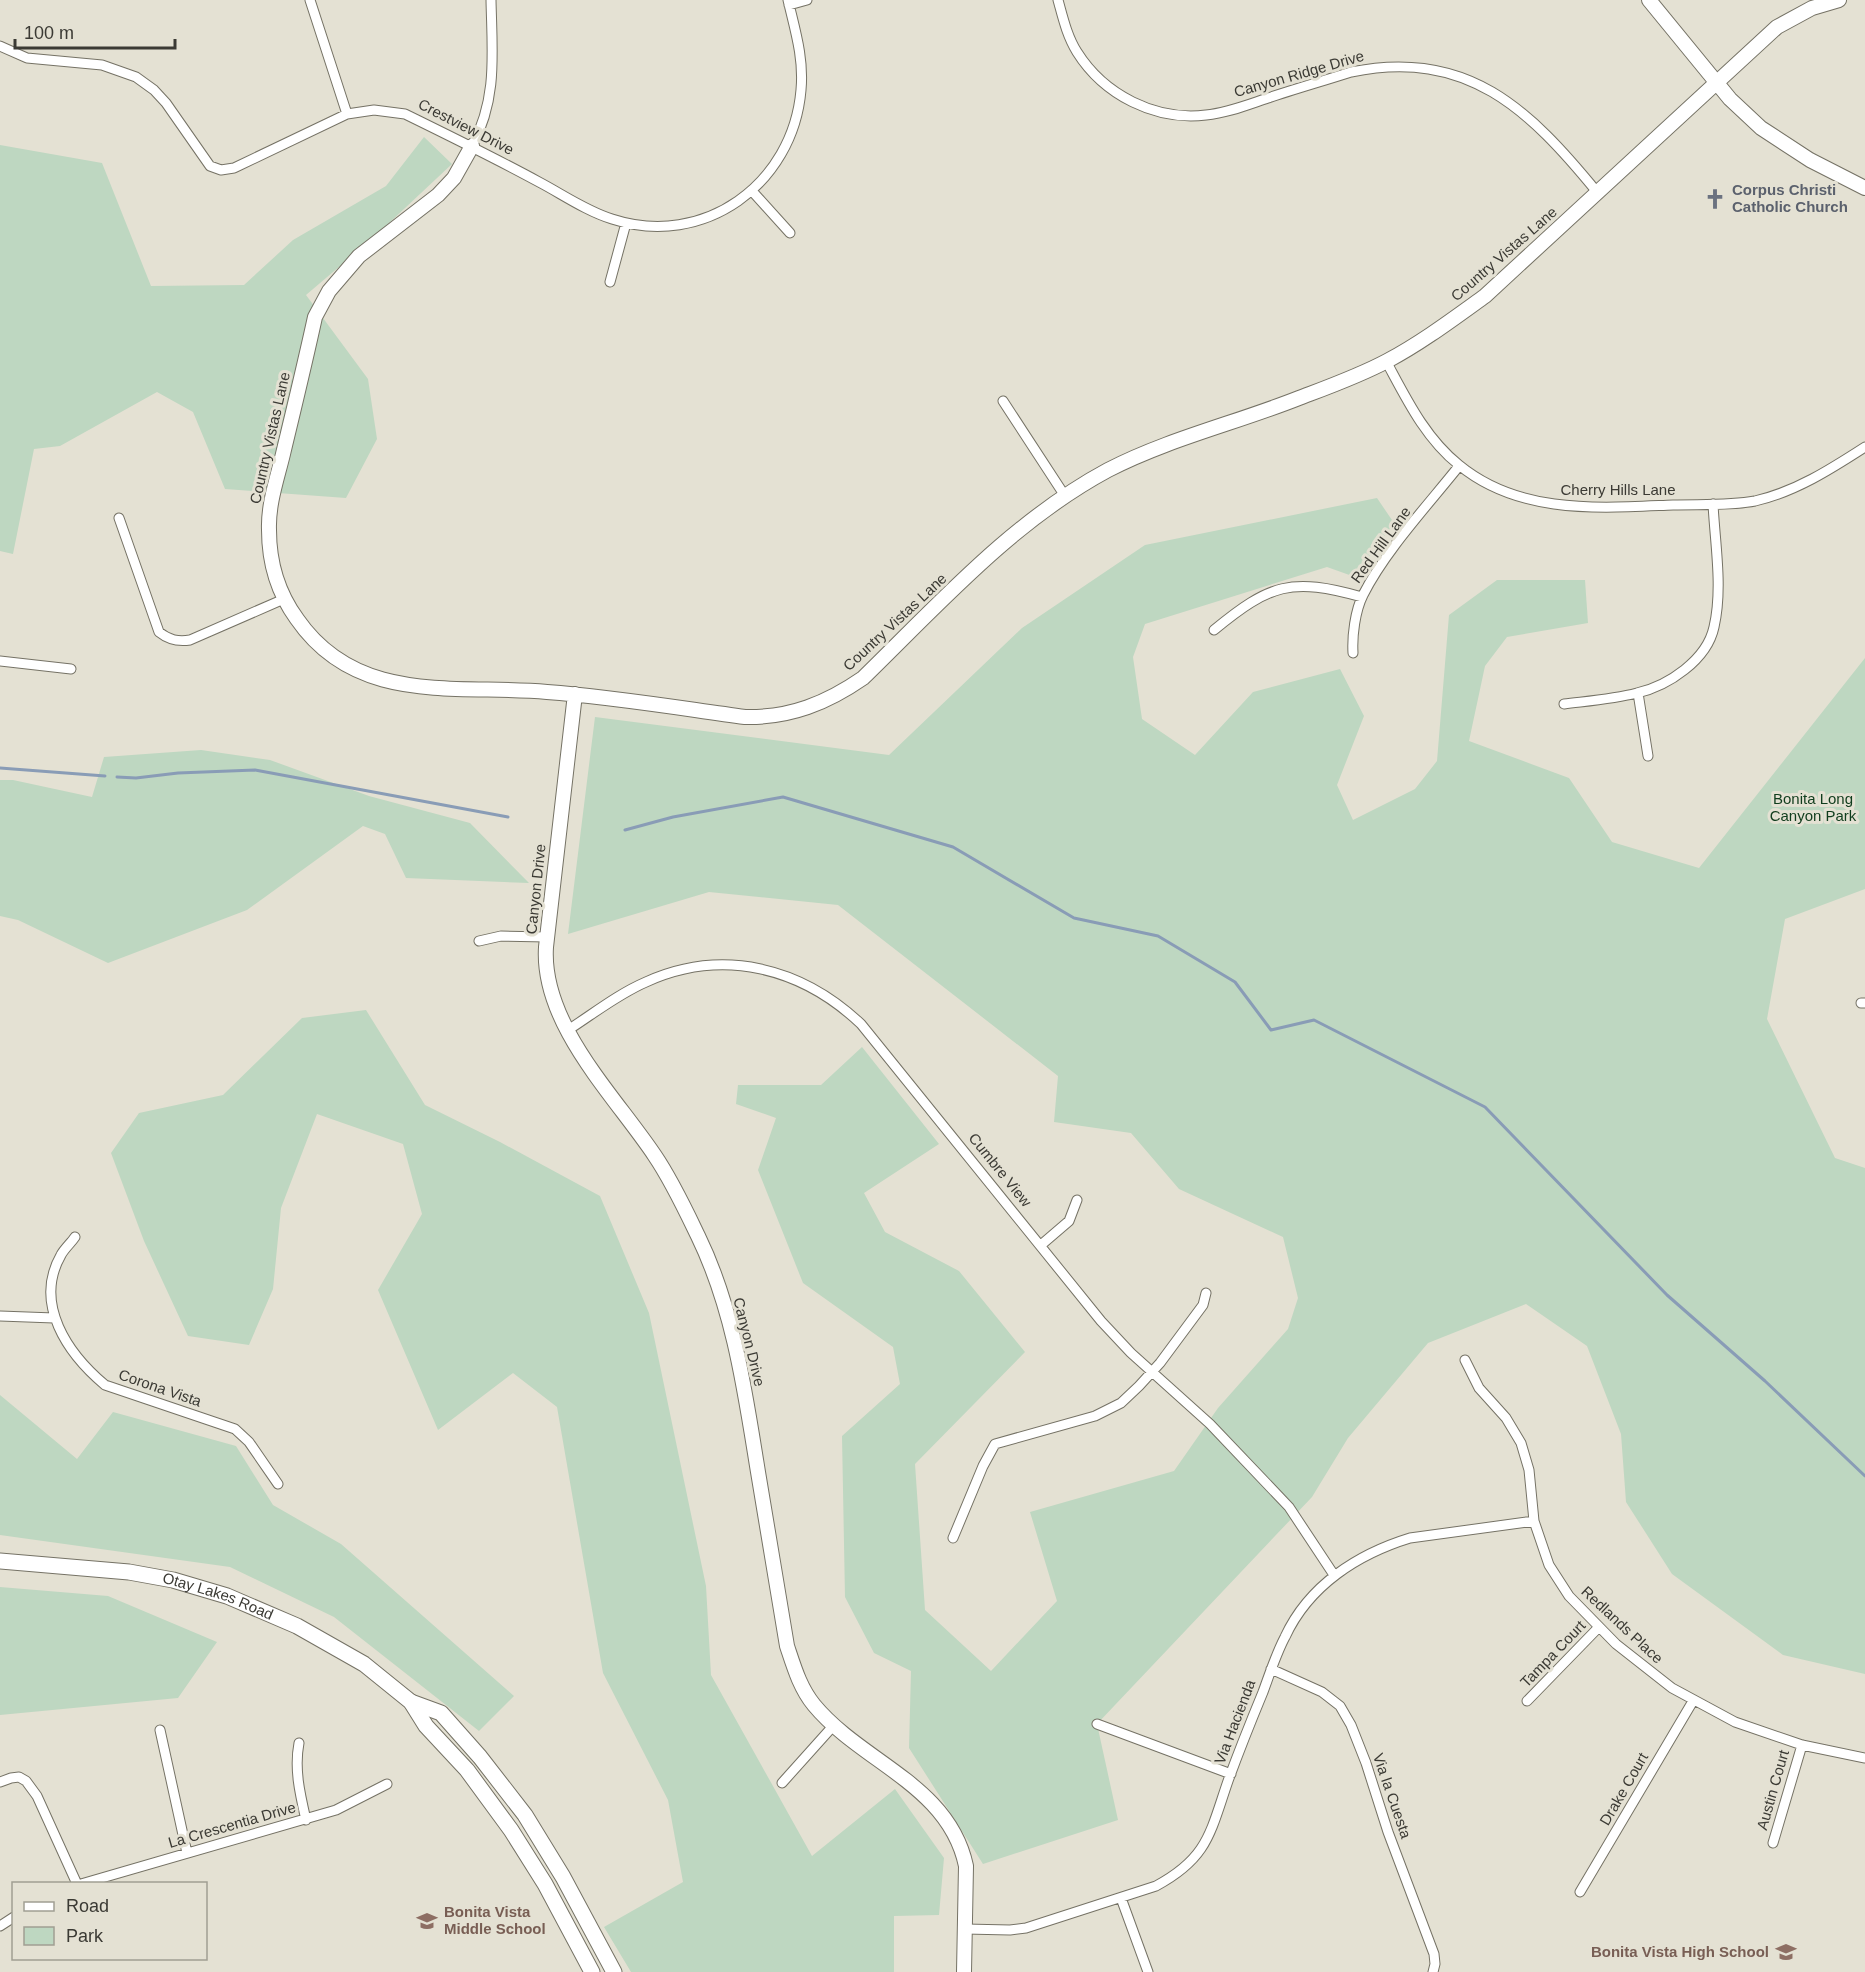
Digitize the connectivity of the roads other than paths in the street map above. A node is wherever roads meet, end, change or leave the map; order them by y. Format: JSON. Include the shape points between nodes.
{"nodes":[{"id":1,"x":310,"y":0,"type":"edge"},
{"id":2,"x":491,"y":0,"type":"edge"},
{"id":3,"x":807,"y":0,"type":"edge"},
{"id":4,"x":1058,"y":0,"type":"edge"},
{"id":5,"x":1649,"y":0,"type":"edge"},
{"id":6,"x":1839,"y":0,"type":"edge"},
{"id":7,"x":789,"y":2,"type":"edge"},
{"id":8,"x":0,"y":46,"type":"edge"},
{"id":9,"x":1717,"y":83,"type":"junction"},
{"id":10,"x":347,"y":114,"type":"junction"},
{"id":11,"x":472,"y":146,"type":"junction"},
{"id":12,"x":1865,"y":188,"type":"edge"},
{"id":13,"x":752,"y":191,"type":"junction"},
{"id":14,"x":1597,"y":192,"type":"junction"},
{"id":15,"x":626,"y":223,"type":"junction"},
{"id":16,"x":790,"y":233,"type":"dead end"},
{"id":17,"x":610,"y":282,"type":"dead end"},
{"id":18,"x":1386,"y":361,"type":"junction"},
{"id":19,"x":1004,"y":400,"type":"dead end"},
{"id":20,"x":1865,"y":447,"type":"edge"},
{"id":21,"x":1459,"y":466,"type":"junction"},
{"id":22,"x":1065,"y":496,"type":"junction"},
{"id":23,"x":1713,"y":504,"type":"junction"},
{"id":24,"x":118,"y":518,"type":"dead end"},
{"id":25,"x":1362,"y":597,"type":"junction"},
{"id":26,"x":284,"y":599,"type":"junction"},
{"id":27,"x":1214,"y":630,"type":"dead end"},
{"id":28,"x":1353,"y":653,"type":"dead end"},
{"id":29,"x":0,"y":661,"type":"edge"},
{"id":30,"x":71,"y":669,"type":"dead end"},
{"id":31,"x":1638,"y":693,"type":"junction"},
{"id":32,"x":575,"y":694,"type":"junction"},
{"id":33,"x":1564,"y":704,"type":"dead end"},
{"id":34,"x":1648,"y":756,"type":"dead end"},
{"id":35,"x":547,"y":937,"type":"junction"},
{"id":36,"x":479,"y":941,"type":"dead end"},
{"id":37,"x":568,"y":1030,"type":"junction"},
{"id":38,"x":1077,"y":1200,"type":"dead end"},
{"id":39,"x":75,"y":1237,"type":"dead end"},
{"id":40,"x":1041,"y":1245,"type":"junction"},
{"id":41,"x":1206,"y":1293,"type":"dead end"},
{"id":42,"x":0,"y":1316,"type":"edge"},
{"id":43,"x":54,"y":1318,"type":"junction"},
{"id":44,"x":1465,"y":1360,"type":"dead end"},
{"id":45,"x":1152,"y":1372,"type":"junction"},
{"id":46,"x":278,"y":1484,"type":"dead end"},
{"id":47,"x":1534,"y":1521,"type":"junction"},
{"id":48,"x":953,"y":1538,"type":"dead end"},
{"id":49,"x":0,"y":1561,"type":"edge"},
{"id":50,"x":1334,"y":1575,"type":"junction"},
{"id":51,"x":1599,"y":1627,"type":"junction"},
{"id":52,"x":1271,"y":1669,"type":"junction"},
{"id":53,"x":1527,"y":1701,"type":"dead end"},
{"id":54,"x":1693,"y":1701,"type":"junction"},
{"id":55,"x":411,"y":1702,"type":"junction"},
{"id":56,"x":1097,"y":1724,"type":"dead end"},
{"id":57,"x":834,"y":1725,"type":"junction"},
{"id":58,"x":160,"y":1730,"type":"dead end"},
{"id":59,"x":299,"y":1743,"type":"dead end"},
{"id":60,"x":1802,"y":1745,"type":"junction"},
{"id":61,"x":1865,"y":1758,"type":"edge"},
{"id":62,"x":1231,"y":1774,"type":"junction"},
{"id":63,"x":0,"y":1782,"type":"edge"},
{"id":64,"x":782,"y":1783,"type":"dead end"},
{"id":65,"x":387,"y":1784,"type":"dead end"},
{"id":66,"x":306,"y":1820,"type":"junction"},
{"id":67,"x":1773,"y":1844,"type":"dead end"},
{"id":68,"x":187,"y":1853,"type":"junction"},
{"id":69,"x":78,"y":1882,"type":"edge"},
{"id":70,"x":86,"y":1882,"type":"edge"},
{"id":71,"x":1580,"y":1892,"type":"dead end"},
{"id":72,"x":1121,"y":1898,"type":"junction"},
{"id":73,"x":965,"y":1929,"type":"junction"},
{"id":74,"x":592,"y":1972,"type":"edge"},
{"id":75,"x":614,"y":1972,"type":"edge"},
{"id":76,"x":964,"y":1972,"type":"edge"},
{"id":77,"x":1148,"y":1972,"type":"edge"},
{"id":78,"x":1433,"y":1972,"type":"edge"}],
"edges":[{"from":1,"to":10,"type":"street"},
{"from":2,"to":11,"type":"street","name":"Country Vistas Lane","via":[[491,90]]},
{"from":3,"to":7,"type":"street"},
{"from":4,"to":14,"type":"street","name":"Canyon Ridge Drive","via":[[1070,38],[1094,74],[1121,96],[1153,110],[1179,116],[1205,115],[1368,68],[1436,70],[1466,79],[1508,101],[1540,128]]},
{"from":5,"to":9,"type":"street"},
{"from":6,"to":9,"type":"street","name":"Country Vistas Lane","via":[[1812,8],[1777,27]]},
{"from":7,"to":13,"type":"street","name":"Crestview Drive","via":[[801,57],[798,111],[782,152]]},
{"from":8,"to":10,"type":"street","name":"Crestview Drive","via":[[27,58],[102,65],[136,77],[160,96],[210,166],[221,170],[234,168]]},
{"from":9,"to":12,"type":"street","via":[[1761,128],[1810,160]]},
{"from":9,"to":14,"type":"street","name":"Country Vistas Lane"},
{"from":10,"to":11,"type":"street","name":"Crestview Drive","via":[[374,110],[405,114]]},
{"from":11,"to":15,"type":"street","name":"Crestview Drive","via":[[594,212]]},
{"from":11,"to":26,"type":"street","name":"Country Vistas Lane","via":[[438,195],[359,256],[329,291],[315,317],[269,513],[271,557]]},
{"from":13,"to":15,"type":"street","name":"Crestview Drive","via":[[719,212],[693,221],[667,225]]},
{"from":13,"to":16,"type":"street"},
{"from":14,"to":18,"type":"street","name":"Country Vistas Lane","via":[[1485,296]]},
{"from":15,"to":17,"type":"street"},
{"from":18,"to":21,"type":"street","name":"Cherry Hills Lane","via":[[1411,409]]},
{"from":18,"to":22,"type":"street","name":"Country Vistas Lane","via":[[1296,399],[1130,459]]},
{"from":19,"to":22,"type":"street"},
{"from":20,"to":23,"type":"street","name":"Cherry Hills Lane","via":[[1785,491],[1754,501]]},
{"from":21,"to":23,"type":"street","name":"Cherry Hills Lane","via":[[1509,493],[1551,505],[1589,508]]},
{"from":21,"to":25,"type":"street","name":"Red Hill Lane","via":[[1396,546]]},
{"from":22,"to":32,"type":"street","name":"Country Vistas Lane","via":[[1001,545],[863,678],[816,705],[788,713],[745,717]]},
{"from":23,"to":31,"type":"street","via":[[1719,591],[1714,630],[1688,668],[1665,684]]},
{"from":24,"to":26,"type":"street","via":[[159,632],[165,637],[179,642],[190,640]]},
{"from":25,"to":27,"type":"street","via":[[1308,585],[1290,586],[1244,605]]},
{"from":25,"to":28,"type":"street","name":"Red Hill Lane","via":[[1352,640]]},
{"from":26,"to":32,"type":"street","name":"Country Vistas Lane","via":[[322,648],[347,666],[375,678],[405,686],[512,688]]},
{"from":29,"to":30,"type":"street"},
{"from":31,"to":33,"type":"street"},
{"from":31,"to":34,"type":"street"},
{"from":32,"to":35,"type":"street","name":"Canyon Drive"},
{"from":35,"to":36,"type":"street","via":[[501,936]]},
{"from":35,"to":37,"type":"street","name":"Canyon Drive","via":[[548,981]]},
{"from":37,"to":40,"type":"street","name":"Cumbre View","via":[[645,982],[693,968],[752,967],[808,985],[861,1024]]},
{"from":37,"to":57,"type":"street","name":"Canyon Drive","via":[[656,1156],[707,1255],[741,1364],[787,1646],[798,1680],[813,1704]]},
{"from":38,"to":40,"type":"street","via":[[1069,1221]]},
{"from":39,"to":43,"type":"street","name":"Corona Vista","via":[[60,1256],[52,1282]]},
{"from":40,"to":45,"type":"street","name":"Cumbre View","via":[[1101,1321]]},
{"from":41,"to":45,"type":"street","via":[[1203,1305]]},
{"from":42,"to":43,"type":"street"},
{"from":43,"to":46,"type":"street","name":"Corona Vista","via":[[59,1332],[88,1371],[105,1385],[236,1429]]},
{"from":44,"to":47,"type":"street","name":"Redlands Place","via":[[1479,1388],[1506,1418],[1521,1443],[1529,1470]]},
{"from":45,"to":48,"type":"street","via":[[1121,1403],[1095,1416],[995,1444]]},
{"from":45,"to":50,"type":"street","name":"Cumbre View","via":[[1210,1424],[1289,1508]]},
{"from":47,"to":50,"type":"street","name":"Via Hacienda","via":[[1410,1538],[1376,1551]]},
{"from":47,"to":51,"type":"street","name":"Redlands Place","via":[[1556,1579]]},
{"from":49,"to":55,"type":"main road","name":"Otay Lakes Road","via":[[129,1572],[228,1596],[297,1626],[364,1664]]},
{"from":50,"to":52,"type":"street","name":"Via Hacienda","via":[[1299,1613]]},
{"from":51,"to":53,"type":"street","name":"Tampa Court"},
{"from":51,"to":54,"type":"street","name":"Redlands Place","via":[[1652,1675]]},
{"from":52,"to":62,"type":"street","name":"Via Hacienda"},
{"from":52,"to":78,"type":"street","name":"Via la Cuesta","via":[[1322,1692],[1340,1706],[1351,1725],[1434,1954]]},
{"from":54,"to":60,"type":"street","name":"Redlands Place","via":[[1735,1722]]},
{"from":54,"to":71,"type":"street","name":"Drake Court"},
{"from":55,"to":74,"type":"main road","name":"Otay Lakes Road","via":[[511,1830]]},
{"from":55,"to":75,"type":"main road","name":"Otay Lakes Road","via":[[441,1713],[519,1807],[563,1877]]},
{"from":56,"to":62,"type":"street"},
{"from":57,"to":64,"type":"street"},
{"from":57,"to":73,"type":"street","name":"Canyon Drive","via":[[923,1792],[948,1822],[966,1866]]},
{"from":58,"to":68,"type":"street"},
{"from":59,"to":66,"type":"street","via":[[296,1760]]},
{"from":60,"to":61,"type":"street","name":"Redlands Place"},
{"from":60,"to":67,"type":"street","name":"Austin Court"},
{"from":62,"to":72,"type":"street","name":"Via Hacienda","via":[[1209,1836],[1196,1857],[1166,1881]]},
{"from":63,"to":69,"type":"street","via":[[19,1777],[26,1781]]},
{"from":65,"to":66,"type":"street","name":"La Crescentia Drive","via":[[344,1808]]},
{"from":66,"to":68,"type":"street","name":"La Crescentia Drive"},
{"from":68,"to":70,"type":"street","name":"La Crescentia Drive"},
{"from":72,"to":73,"type":"street","name":"Via Hacienda","via":[[1026,1928]]},
{"from":72,"to":77,"type":"street"},
{"from":73,"to":76,"type":"street","name":"Canyon Drive"}]}
